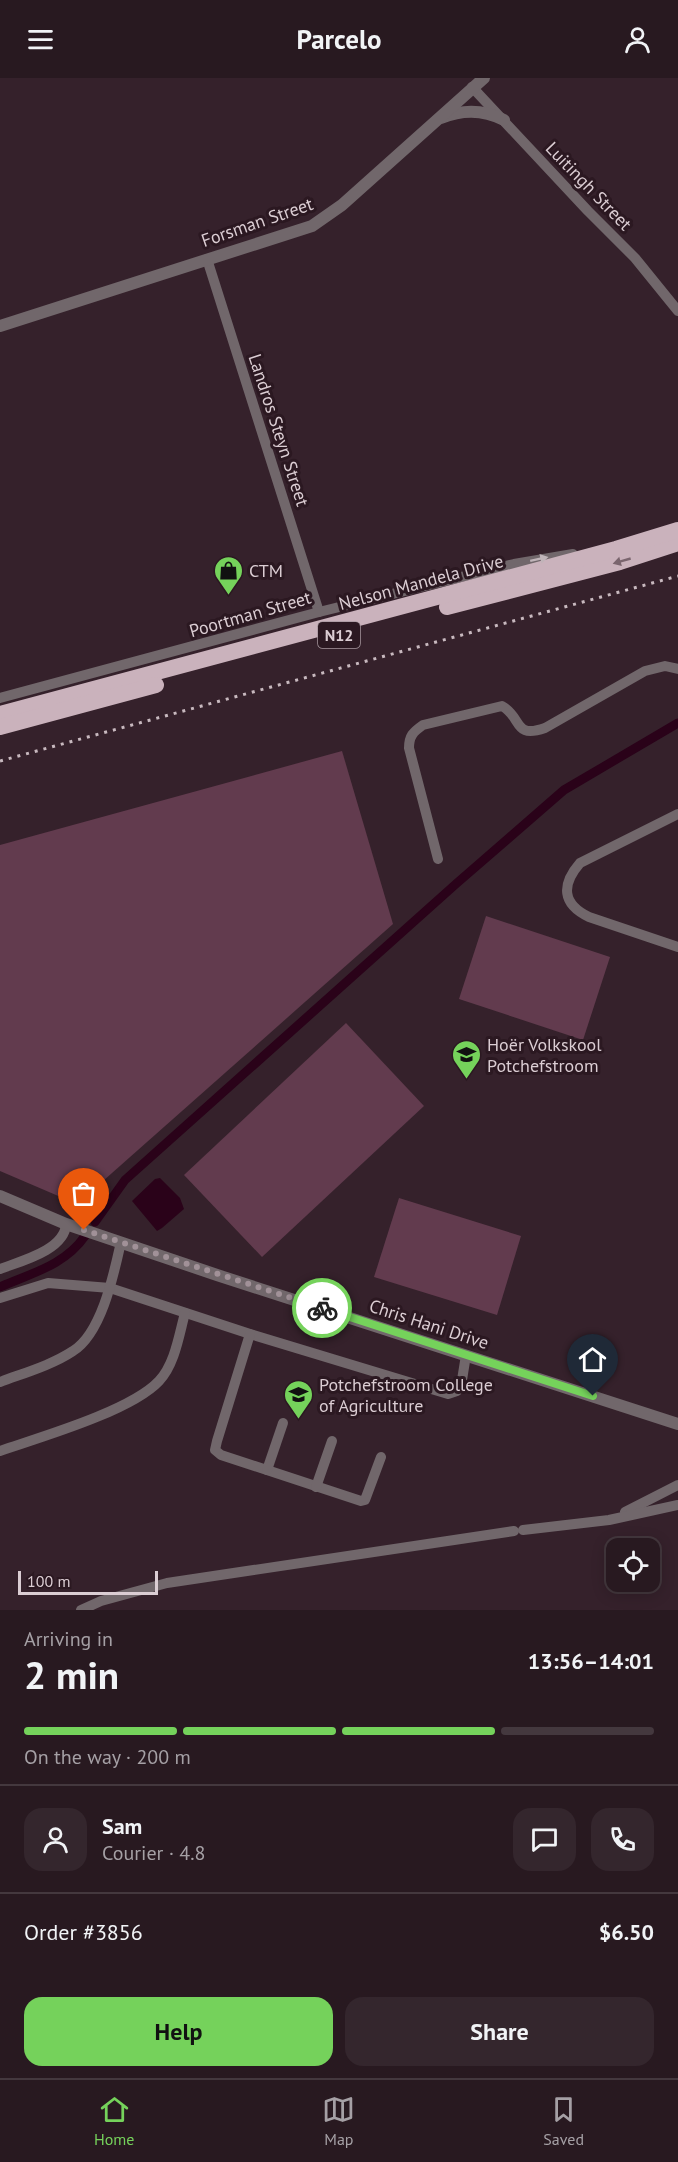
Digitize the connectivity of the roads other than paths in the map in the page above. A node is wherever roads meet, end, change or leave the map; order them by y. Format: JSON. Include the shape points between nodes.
{"nodes":[{"id":1,"x":484,"y":78,"type":"edge"},
{"id":2,"x":472,"y":87,"type":"junction"},
{"id":3,"x":436,"y":120,"type":"junction"},
{"id":4,"x":504,"y":120,"type":"junction"},
{"id":5,"x":207,"y":259,"type":"junction"},
{"id":6,"x":678,"y":311,"type":"edge"},
{"id":7,"x":0,"y":326,"type":"edge"},
{"id":8,"x":678,"y":530,"type":"edge"},
{"id":9,"x":678,"y":543,"type":"edge"},
{"id":10,"x":616,"y":549,"type":"junction"},
{"id":11,"x":319,"y":612,"type":"junction"},
{"id":12,"x":678,"y":669,"type":"edge"},
{"id":13,"x":0,"y":698,"type":"edge"},
{"id":14,"x":0,"y":714,"type":"edge"},
{"id":15,"x":0,"y":728,"type":"edge"},
{"id":16,"x":678,"y":814,"type":"edge"},
{"id":17,"x":438,"y":859,"type":"dead end"},
{"id":18,"x":678,"y":947,"type":"edge"},
{"id":19,"x":0,"y":1196,"type":"edge"},
{"id":20,"x":66,"y":1224,"type":"junction"},
{"id":21,"x":121,"y":1242,"type":"junction"},
{"id":22,"x":0,"y":1269,"type":"edge"},
{"id":23,"x":110,"y":1288,"type":"junction"},
{"id":24,"x":0,"y":1298,"type":"edge"},
{"id":25,"x":185,"y":1313,"type":"junction"},
{"id":26,"x":250,"y":1335,"type":"junction"},
{"id":27,"x":466,"y":1355,"type":"junction"},
{"id":28,"x":0,"y":1382,"type":"edge"},
{"id":29,"x":284,"y":1423,"type":"dead end"},
{"id":30,"x":678,"y":1424,"type":"edge"},
{"id":31,"x":332,"y":1441,"type":"dead end"},
{"id":32,"x":0,"y":1451,"type":"edge"},
{"id":33,"x":381,"y":1457,"type":"dead end"},
{"id":34,"x":267,"y":1470,"type":"junction"},
{"id":35,"x":678,"y":1485,"type":"edge"},
{"id":36,"x":316,"y":1486,"type":"junction"},
{"id":37,"x":678,"y":1505,"type":"edge"},
{"id":38,"x":609,"y":1520,"type":"junction"},
{"id":39,"x":81,"y":1610,"type":"edge"}],
"edges":[{"from":1,"to":2,"type":"street","name":"Forsman Street"},
{"from":2,"to":3,"type":"street","name":"Forsman Street"},
{"from":2,"to":4,"type":"street","name":"Luitingh Street"},
{"from":3,"to":4,"type":"street","via":[[472,111]]},
{"from":3,"to":5,"type":"street","name":"Forsman Street","via":[[328,216],[294,232]]},
{"from":4,"to":6,"type":"street","name":"Luitingh Street","via":[[635,258]]},
{"from":5,"to":7,"type":"street","name":"Forsman Street"},
{"from":5,"to":11,"type":"street","name":"Landros Steyn Street"},
{"from":8,"to":10,"type":"highway","name":"Nelson Mandela Drive","number":"N12"},
{"from":9,"to":15,"type":"highway","name":"Nelson Mandela Drive","number":"N12","one_way":true,"via":[[620,562]]},
{"from":11,"to":10,"type":"street","name":"Poortman Street","one_way":true,"via":[[549,557]]},
{"from":10,"to":14,"type":"highway","name":"Nelson Mandela Drive","number":"N12"},
{"from":11,"to":13,"type":"street","name":"Poortman Street"},
{"from":12,"to":17,"type":"street","via":[[665,666],[645,670],[535,732],[520,729],[502,705],[423,725],[413,732],[409,748]]},
{"from":16,"to":18,"type":"street","via":[[580,863],[567,883],[567,895],[577,912]]},
{"from":19,"to":20,"type":"street","name":"Chris Hani Drive"},
{"from":20,"to":21,"type":"street","name":"Chris Hani Drive"},
{"from":20,"to":22,"type":"street","via":[[56,1244]]},
{"from":21,"to":23,"type":"street"},
{"from":21,"to":27,"type":"street","name":"Chris Hani Drive"},
{"from":23,"to":24,"type":"street","via":[[48,1283]]},
{"from":23,"to":25,"type":"street"},
{"from":23,"to":28,"type":"street","via":[[90,1334],[79,1347]]},
{"from":25,"to":26,"type":"street"},
{"from":25,"to":32,"type":"street","via":[[167,1369],[148,1390],[119,1407]]},
{"from":26,"to":27,"type":"street","via":[[448,1394],[460,1386]]},
{"from":26,"to":34,"type":"street","via":[[215,1450]]},
{"from":27,"to":30,"type":"street","name":"Chris Hani Drive"},
{"from":29,"to":34,"type":"street"},
{"from":31,"to":36,"type":"street"},
{"from":33,"to":36,"type":"street","via":[[365,1500]]},
{"from":34,"to":36,"type":"street"},
{"from":35,"to":38,"type":"street"},
{"from":37,"to":38,"type":"street"},
{"from":38,"to":39,"type":"street","via":[[167,1582]]}]}
